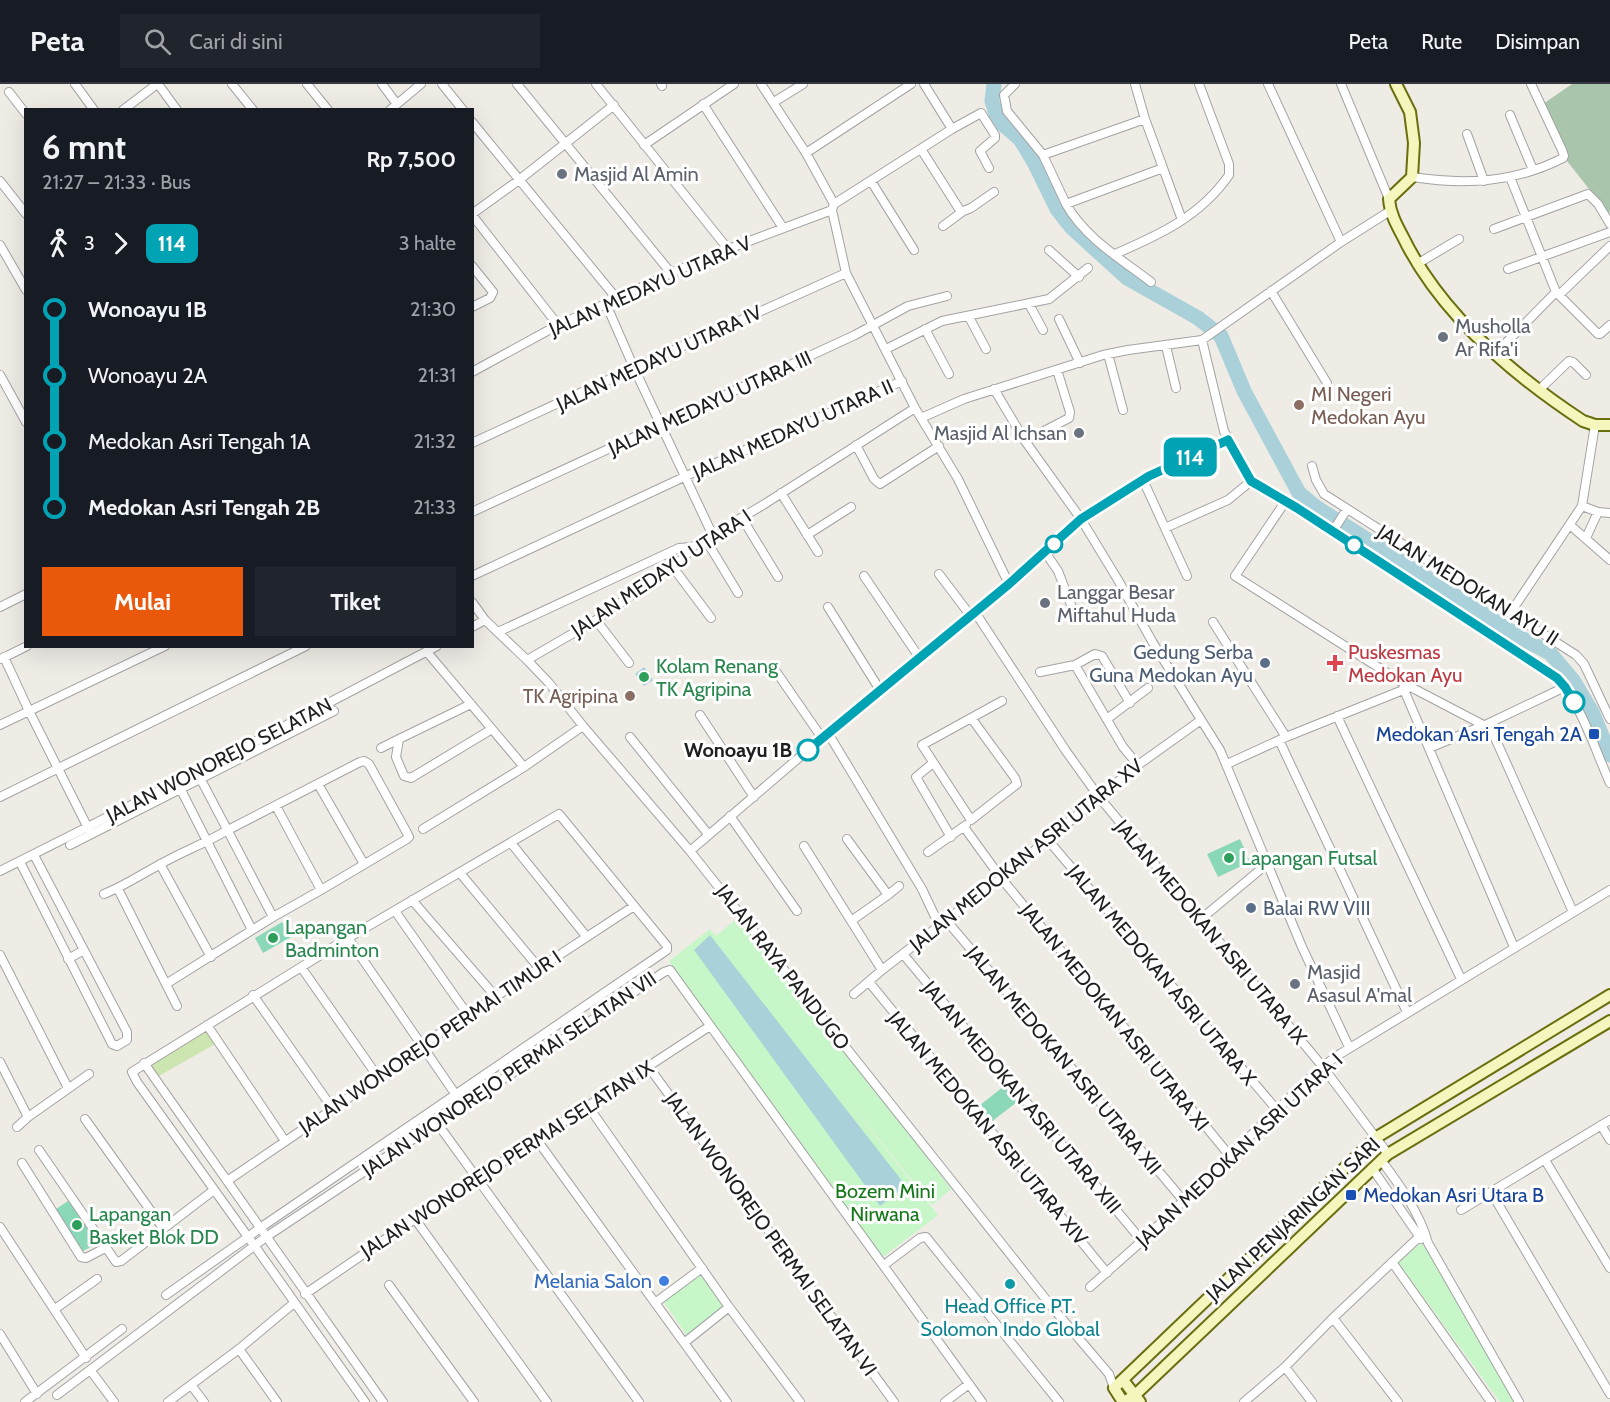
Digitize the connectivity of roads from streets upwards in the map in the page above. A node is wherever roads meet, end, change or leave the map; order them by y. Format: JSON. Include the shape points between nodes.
{"nodes":[{"id":1,"x":75,"y":84,"type":"edge"},
{"id":2,"x":157,"y":84,"type":"edge"},
{"id":3,"x":232,"y":84,"type":"edge"},
{"id":4,"x":307,"y":84,"type":"edge"},
{"id":5,"x":382,"y":84,"type":"edge"},
{"id":6,"x":422,"y":84,"type":"edge"},
{"id":7,"x":442,"y":84,"type":"edge"},
{"id":8,"x":517,"y":84,"type":"edge"},
{"id":9,"x":596,"y":84,"type":"edge"},
{"id":10,"x":734,"y":84,"type":"edge"},
{"id":11,"x":761,"y":84,"type":"edge"},
{"id":12,"x":803,"y":84,"type":"edge"},
{"id":13,"x":911,"y":84,"type":"edge"},
{"id":14,"x":924,"y":84,"type":"edge"},
{"id":15,"x":1134,"y":84,"type":"edge"},
{"id":16,"x":1199,"y":84,"type":"edge"},
{"id":17,"x":1268,"y":84,"type":"edge"},
{"id":18,"x":1341,"y":84,"type":"edge"},
{"id":19,"x":1396,"y":84,"type":"edge"},
{"id":20,"x":1531,"y":84,"type":"edge"},
{"id":21,"x":1013,"y":85,"type":"edge"},
{"id":22,"x":9,"y":92,"type":"dead end"},
{"id":23,"x":774,"y":102,"type":"junction"},
{"id":24,"x":396,"y":103,"type":"junction"},
{"id":25,"x":703,"y":104,"type":"junction"},
{"id":26,"x":614,"y":105,"type":"junction"},
{"id":27,"x":93,"y":108,"type":"edge"},
{"id":28,"x":126,"y":108,"type":"edge"},
{"id":29,"x":175,"y":108,"type":"edge"},
{"id":30,"x":251,"y":108,"type":"edge"},
{"id":31,"x":326,"y":108,"type":"edge"},
{"id":32,"x":392,"y":108,"type":"edge"},
{"id":33,"x":461,"y":108,"type":"edge"},
{"id":34,"x":24,"y":111,"type":"edge"},
{"id":35,"x":1510,"y":116,"type":"dead end"},
{"id":36,"x":1145,"y":119,"type":"junction"},
{"id":37,"x":474,"y":124,"type":"edge"},
{"id":38,"x":952,"y":129,"type":"junction"},
{"id":39,"x":1467,"y":134,"type":"dead end"},
{"id":40,"x":565,"y":144,"type":"junction"},
{"id":41,"x":644,"y":145,"type":"junction"},
{"id":42,"x":921,"y":149,"type":"junction"},
{"id":43,"x":806,"y":153,"type":"junction"},
{"id":44,"x":1043,"y":155,"type":"junction"},
{"id":45,"x":989,"y":168,"type":"dead end"},
{"id":46,"x":1163,"y":168,"type":"junction"},
{"id":47,"x":1533,"y":170,"type":"junction"},
{"id":48,"x":1412,"y":177,"type":"junction"},
{"id":49,"x":1510,"y":177,"type":"junction"},
{"id":50,"x":519,"y":180,"type":"junction"},
{"id":51,"x":0,"y":181,"type":"edge"},
{"id":52,"x":871,"y":181,"type":"junction"},
{"id":53,"x":1484,"y":181,"type":"junction"},
{"id":54,"x":994,"y":192,"type":"dead end"},
{"id":55,"x":1389,"y":199,"type":"junction"},
{"id":56,"x":1066,"y":204,"type":"junction"},
{"id":57,"x":833,"y":207,"type":"junction"},
{"id":58,"x":24,"y":211,"type":"edge"},
{"id":59,"x":1390,"y":211,"type":"junction"},
{"id":60,"x":962,"y":212,"type":"junction"},
{"id":61,"x":474,"y":214,"type":"edge"},
{"id":62,"x":474,"y":218,"type":"edge"},
{"id":63,"x":1527,"y":218,"type":"junction"},
{"id":64,"x":1182,"y":220,"type":"junction"},
{"id":65,"x":1610,"y":224,"type":"edge"},
{"id":66,"x":943,"y":226,"type":"dead end"},
{"id":67,"x":783,"y":228,"type":"junction"},
{"id":68,"x":1494,"y":229,"type":"dead end"},
{"id":69,"x":1459,"y":238,"type":"dead end"},
{"id":70,"x":1609,"y":238,"type":"edge"},
{"id":71,"x":1341,"y":242,"type":"junction"},
{"id":72,"x":0,"y":245,"type":"edge"},
{"id":73,"x":728,"y":249,"type":"junction"},
{"id":74,"x":914,"y":250,"type":"dead end"},
{"id":75,"x":1048,"y":250,"type":"dead end"},
{"id":76,"x":1115,"y":254,"type":"junction"},
{"id":77,"x":1542,"y":257,"type":"junction"},
{"id":78,"x":1417,"y":264,"type":"junction"},
{"id":79,"x":474,"y":268,"type":"edge"},
{"id":80,"x":1088,"y":268,"type":"dead end"},
{"id":81,"x":1508,"y":269,"type":"dead end"},
{"id":82,"x":671,"y":273,"type":"junction"},
{"id":83,"x":846,"y":273,"type":"junction"},
{"id":84,"x":1078,"y":277,"type":"junction"},
{"id":85,"x":1151,"y":282,"type":"dead end"},
{"id":86,"x":24,"y":287,"type":"edge"},
{"id":87,"x":1271,"y":291,"type":"junction"},
{"id":88,"x":1558,"y":293,"type":"junction"},
{"id":89,"x":947,"y":296,"type":"dead end"},
{"id":90,"x":617,"y":299,"type":"junction"},
{"id":91,"x":606,"y":304,"type":"junction"},
{"id":92,"x":1029,"y":304,"type":"junction"},
{"id":93,"x":474,"y":306,"type":"edge"},
{"id":94,"x":969,"y":317,"type":"junction"},
{"id":95,"x":1059,"y":319,"type":"dead end"},
{"id":96,"x":558,"y":325,"type":"junction"},
{"id":97,"x":873,"y":325,"type":"junction"},
{"id":98,"x":1610,"y":326,"type":"edge"},
{"id":99,"x":925,"y":329,"type":"junction"},
{"id":100,"x":1043,"y":330,"type":"dead end"},
{"id":101,"x":1205,"y":338,"type":"junction"},
{"id":102,"x":1166,"y":346,"type":"junction"},
{"id":103,"x":886,"y":349,"type":"junction"},
{"id":104,"x":986,"y":349,"type":"dead end"},
{"id":105,"x":1108,"y":354,"type":"junction"},
{"id":106,"x":1495,"y":354,"type":"junction"},
{"id":107,"x":1080,"y":363,"type":"junction"},
{"id":108,"x":634,"y":368,"type":"junction"},
{"id":109,"x":1057,"y":370,"type":"junction"},
{"id":110,"x":474,"y":371,"type":"edge"},
{"id":111,"x":949,"y":374,"type":"dead end"},
{"id":112,"x":0,"y":375,"type":"edge"},
{"id":113,"x":1586,"y":375,"type":"dead end"},
{"id":114,"x":902,"y":381,"type":"junction"},
{"id":115,"x":1328,"y":383,"type":"dead end"},
{"id":116,"x":1176,"y":388,"type":"dead end"},
{"id":117,"x":994,"y":389,"type":"junction"},
{"id":118,"x":1540,"y":389,"type":"junction"},
{"id":119,"x":915,"y":408,"type":"junction"},
{"id":120,"x":1123,"y":410,"type":"dead end"},
{"id":121,"x":24,"y":418,"type":"edge"},
{"id":122,"x":921,"y":418,"type":"junction"},
{"id":123,"x":662,"y":425,"type":"junction"},
{"id":124,"x":1595,"y":425,"type":"junction"},
{"id":125,"x":1610,"y":425,"type":"edge"},
{"id":126,"x":1228,"y":440,"type":"junction"},
{"id":127,"x":1025,"y":441,"type":"junction"},
{"id":128,"x":474,"y":442,"type":"edge"},
{"id":129,"x":856,"y":445,"type":"junction"},
{"id":130,"x":939,"y":446,"type":"junction"},
{"id":131,"x":1312,"y":466,"type":"dead end"},
{"id":132,"x":684,"y":477,"type":"junction"},
{"id":133,"x":1143,"y":480,"type":"junction"},
{"id":134,"x":1251,"y":481,"type":"junction"},
{"id":135,"x":781,"y":493,"type":"junction"},
{"id":136,"x":1285,"y":502,"type":"junction"},
{"id":137,"x":1582,"y":506,"type":"junction"},
{"id":138,"x":851,"y":507,"type":"dead end"},
{"id":139,"x":474,"y":511,"type":"edge"},
{"id":140,"x":1346,"y":511,"type":"junction"},
{"id":141,"x":1598,"y":512,"type":"junction"},
{"id":142,"x":1610,"y":513,"type":"edge"},
{"id":143,"x":742,"y":518,"type":"junction"},
{"id":144,"x":1081,"y":519,"type":"junction"},
{"id":145,"x":1570,"y":525,"type":"junction"},
{"id":146,"x":1165,"y":528,"type":"junction"},
{"id":147,"x":1334,"y":529,"type":"junction"},
{"id":148,"x":807,"y":535,"type":"junction"},
{"id":149,"x":710,"y":538,"type":"junction"},
{"id":150,"x":1586,"y":538,"type":"junction"},
{"id":151,"x":692,"y":547,"type":"junction"},
{"id":152,"x":818,"y":552,"type":"dead end"},
{"id":153,"x":1045,"y":552,"type":"junction"},
{"id":154,"x":1610,"y":560,"type":"edge"},
{"id":155,"x":672,"y":566,"type":"junction"},
{"id":156,"x":939,"y":574,"type":"dead end"},
{"id":157,"x":474,"y":575,"type":"edge"},
{"id":158,"x":864,"y":576,"type":"dead end"},
{"id":159,"x":1187,"y":576,"type":"dead end"},
{"id":160,"x":778,"y":577,"type":"dead end"},
{"id":161,"x":1009,"y":584,"type":"junction"},
{"id":162,"x":738,"y":593,"type":"dead end"},
{"id":163,"x":24,"y":595,"type":"edge"},
{"id":164,"x":474,"y":605,"type":"edge"},
{"id":165,"x":0,"y":607,"type":"edge"},
{"id":166,"x":828,"y":607,"type":"dead end"},
{"id":167,"x":1073,"y":610,"type":"dead end"},
{"id":168,"x":1511,"y":612,"type":"junction"},
{"id":169,"x":972,"y":613,"type":"junction"},
{"id":170,"x":711,"y":618,"type":"dead end"},
{"id":171,"x":485,"y":620,"type":"junction"},
{"id":172,"x":596,"y":620,"type":"junction"},
{"id":173,"x":1213,"y":622,"type":"dead end"},
{"id":174,"x":474,"y":626,"type":"edge"},
{"id":175,"x":498,"y":632,"type":"junction"},
{"id":176,"x":24,"y":647,"type":"edge"},
{"id":177,"x":161,"y":648,"type":"edge"},
{"id":178,"x":302,"y":648,"type":"edge"},
{"id":179,"x":434,"y":648,"type":"edge"},
{"id":180,"x":427,"y":652,"type":"junction"},
{"id":181,"x":919,"y":657,"type":"junction"},
{"id":182,"x":2,"y":658,"type":"edge"},
{"id":183,"x":527,"y":660,"type":"junction"},
{"id":184,"x":629,"y":663,"type":"dead end"},
{"id":185,"x":1075,"y":665,"type":"junction"},
{"id":186,"x":775,"y":670,"type":"dead end"},
{"id":187,"x":1040,"y":672,"type":"dead end"},
{"id":188,"x":1406,"y":687,"type":"junction"},
{"id":189,"x":1565,"y":687,"type":"junction"},
{"id":190,"x":1148,"y":688,"type":"dead end"},
{"id":191,"x":880,"y":690,"type":"junction"},
{"id":192,"x":1002,"y":701,"type":"dead end"},
{"id":193,"x":1130,"y":703,"type":"junction"},
{"id":194,"x":471,"y":704,"type":"junction"},
{"id":195,"x":28,"y":711,"type":"junction"},
{"id":196,"x":334,"y":711,"type":"dead end"},
{"id":197,"x":700,"y":715,"type":"dead end"},
{"id":198,"x":1337,"y":716,"type":"junction"},
{"id":199,"x":972,"y":719,"type":"junction"},
{"id":200,"x":1107,"y":719,"type":"junction"},
{"id":201,"x":1610,"y":719,"type":"edge"},
{"id":202,"x":1201,"y":720,"type":"junction"},
{"id":203,"x":0,"y":725,"type":"edge"},
{"id":204,"x":1485,"y":725,"type":"junction"},
{"id":205,"x":583,"y":726,"type":"junction"},
{"id":206,"x":492,"y":729,"type":"junction"},
{"id":207,"x":825,"y":735,"type":"junction"},
{"id":208,"x":630,"y":737,"type":"dead end"},
{"id":209,"x":1282,"y":738,"type":"junction"},
{"id":210,"x":399,"y":739,"type":"junction"},
{"id":211,"x":381,"y":748,"type":"dead end"},
{"id":212,"x":1429,"y":748,"type":"junction"},
{"id":213,"x":933,"y":763,"type":"junction"},
{"id":214,"x":1227,"y":764,"type":"junction"},
{"id":215,"x":1138,"y":765,"type":"junction"},
{"id":216,"x":524,"y":767,"type":"junction"},
{"id":217,"x":58,"y":769,"type":"junction"},
{"id":218,"x":199,"y":775,"type":"junction"},
{"id":219,"x":1610,"y":783,"type":"edge"},
{"id":220,"x":318,"y":784,"type":"junction"},
{"id":221,"x":179,"y":785,"type":"junction"},
{"id":222,"x":0,"y":797,"type":"edge"},
{"id":223,"x":754,"y":797,"type":"junction"},
{"id":224,"x":1099,"y":797,"type":"junction"},
{"id":225,"x":276,"y":806,"type":"junction"},
{"id":226,"x":730,"y":816,"type":"junction"},
{"id":227,"x":971,"y":820,"type":"junction"},
{"id":228,"x":964,"y":827,"type":"junction"},
{"id":229,"x":88,"y":828,"type":"junction"},
{"id":230,"x":423,"y":830,"type":"dead end"},
{"id":231,"x":226,"y":831,"type":"junction"},
{"id":232,"x":708,"y":834,"type":"junction"},
{"id":233,"x":951,"y":837,"type":"junction"},
{"id":234,"x":847,"y":839,"type":"dead end"},
{"id":235,"x":1048,"y":840,"type":"junction"},
{"id":236,"x":209,"y":841,"type":"junction"},
{"id":237,"x":511,"y":843,"type":"junction"},
{"id":238,"x":70,"y":845,"type":"dead end"},
{"id":239,"x":804,"y":846,"type":"dead end"},
{"id":240,"x":690,"y":851,"type":"junction"},
{"id":241,"x":928,"y":852,"type":"dead end"},
{"id":242,"x":34,"y":855,"type":"junction"},
{"id":243,"x":20,"y":862,"type":"junction"},
{"id":244,"x":160,"y":864,"type":"junction"},
{"id":245,"x":364,"y":864,"type":"junction"},
{"id":246,"x":1267,"y":864,"type":"junction"},
{"id":247,"x":0,"y":872,"type":"edge"},
{"id":248,"x":459,"y":873,"type":"junction"},
{"id":249,"x":1001,"y":878,"type":"junction"},
{"id":250,"x":899,"y":886,"type":"dead end"},
{"id":251,"x":118,"y":888,"type":"junction"},
{"id":252,"x":321,"y":890,"type":"junction"},
{"id":253,"x":1610,"y":890,"type":"edge"},
{"id":254,"x":104,"y":894,"type":"dead end"},
{"id":255,"x":887,"y":896,"type":"junction"},
{"id":256,"x":412,"y":900,"type":"junction"},
{"id":257,"x":634,"y":906,"type":"junction"},
{"id":258,"x":395,"y":911,"type":"junction"},
{"id":259,"x":797,"y":911,"type":"dead end"},
{"id":260,"x":1573,"y":912,"type":"junction"},
{"id":261,"x":273,"y":916,"type":"junction"},
{"id":262,"x":1201,"y":919,"type":"junction"},
{"id":263,"x":851,"y":921,"type":"junction"},
{"id":264,"x":942,"y":922,"type":"junction"},
{"id":265,"x":252,"y":930,"type":"junction"},
{"id":266,"x":586,"y":936,"type":"junction"},
{"id":267,"x":348,"y":938,"type":"junction"},
{"id":268,"x":1514,"y":947,"type":"junction"},
{"id":269,"x":84,"y":950,"type":"junction"},
{"id":270,"x":903,"y":954,"type":"junction"},
{"id":271,"x":0,"y":955,"type":"edge"},
{"id":272,"x":211,"y":957,"type":"junction"},
{"id":273,"x":68,"y":959,"type":"junction"},
{"id":274,"x":301,"y":966,"type":"junction"},
{"id":275,"x":538,"y":968,"type":"junction"},
{"id":276,"x":882,"y":970,"type":"junction"},
{"id":277,"x":1461,"y":980,"type":"junction"},
{"id":278,"x":869,"y":982,"type":"junction"},
{"id":279,"x":166,"y":984,"type":"junction"},
{"id":280,"x":854,"y":994,"type":"dead end"},
{"id":281,"x":1610,"y":995,"type":"edge"},
{"id":282,"x":253,"y":996,"type":"junction"},
{"id":283,"x":496,"y":998,"type":"junction"},
{"id":284,"x":177,"y":1006,"type":"dead end"},
{"id":285,"x":1407,"y":1012,"type":"junction"},
{"id":286,"x":468,"y":1015,"type":"junction"},
{"id":287,"x":1610,"y":1021,"type":"edge"},
{"id":288,"x":207,"y":1024,"type":"junction"},
{"id":289,"x":710,"y":1026,"type":"junction"},
{"id":290,"x":423,"y":1045,"type":"junction"},
{"id":291,"x":1349,"y":1047,"type":"junction"},
{"id":292,"x":0,"y":1062,"type":"edge"},
{"id":293,"x":144,"y":1063,"type":"junction"},
{"id":294,"x":648,"y":1066,"type":"junction"},
{"id":295,"x":1323,"y":1067,"type":"junction"},
{"id":296,"x":89,"y":1074,"type":"dead end"},
{"id":297,"x":378,"y":1077,"type":"junction"},
{"id":298,"x":68,"y":1088,"type":"junction"},
{"id":299,"x":456,"y":1095,"type":"junction"},
{"id":300,"x":588,"y":1106,"type":"junction"},
{"id":301,"x":333,"y":1109,"type":"junction"},
{"id":302,"x":1277,"y":1110,"type":"junction"},
{"id":303,"x":28,"y":1117,"type":"junction"},
{"id":304,"x":85,"y":1119,"type":"dead end"},
{"id":305,"x":1610,"y":1120,"type":"edge"},
{"id":306,"x":437,"y":1123,"type":"junction"},
{"id":307,"x":1601,"y":1125,"type":"junction"},
{"id":308,"x":17,"y":1126,"type":"dead end"},
{"id":309,"x":1377,"y":1137,"type":"junction"},
{"id":310,"x":537,"y":1140,"type":"junction"},
{"id":311,"x":1610,"y":1140,"type":"edge"},
{"id":312,"x":285,"y":1141,"type":"junction"},
{"id":313,"x":39,"y":1150,"type":"dead end"},
{"id":314,"x":1230,"y":1156,"type":"junction"},
{"id":315,"x":1385,"y":1157,"type":"junction"},
{"id":316,"x":1545,"y":1160,"type":"junction"},
{"id":317,"x":22,"y":1163,"type":"dead end"},
{"id":318,"x":1372,"y":1168,"type":"junction"},
{"id":319,"x":478,"y":1178,"type":"junction"},
{"id":320,"x":226,"y":1181,"type":"junction"},
{"id":321,"x":214,"y":1190,"type":"junction"},
{"id":322,"x":1491,"y":1192,"type":"junction"},
{"id":323,"x":1183,"y":1200,"type":"junction"},
{"id":324,"x":1461,"y":1210,"type":"dead end"},
{"id":325,"x":416,"y":1219,"type":"junction"},
{"id":326,"x":0,"y":1227,"type":"edge"},
{"id":327,"x":163,"y":1227,"type":"junction"},
{"id":328,"x":260,"y":1228,"type":"junction"},
{"id":329,"x":1422,"y":1235,"type":"junction"},
{"id":330,"x":248,"y":1237,"type":"junction"},
{"id":331,"x":266,"y":1237,"type":"junction"},
{"id":332,"x":1142,"y":1241,"type":"junction"},
{"id":333,"x":254,"y":1245,"type":"junction"},
{"id":334,"x":105,"y":1248,"type":"junction"},
{"id":335,"x":1392,"y":1262,"type":"junction"},
{"id":336,"x":884,"y":1265,"type":"junction"},
{"id":337,"x":702,"y":1268,"type":"junction"},
{"id":338,"x":1610,"y":1268,"type":"edge"},
{"id":339,"x":1107,"y":1273,"type":"junction"},
{"id":340,"x":97,"y":1279,"type":"dead end"},
{"id":341,"x":389,"y":1285,"type":"dead end"},
{"id":342,"x":1090,"y":1287,"type":"dead end"},
{"id":343,"x":305,"y":1294,"type":"junction"},
{"id":344,"x":166,"y":1295,"type":"dead end"},
{"id":345,"x":294,"y":1303,"type":"junction"},
{"id":346,"x":655,"y":1303,"type":"junction"},
{"id":347,"x":729,"y":1306,"type":"junction"},
{"id":348,"x":55,"y":1309,"type":"junction"},
{"id":349,"x":1333,"y":1318,"type":"junction"},
{"id":350,"x":122,"y":1329,"type":"dead end"},
{"id":351,"x":0,"y":1334,"type":"edge"},
{"id":352,"x":684,"y":1343,"type":"junction"},
{"id":353,"x":9,"y":1348,"type":"junction"},
{"id":354,"x":239,"y":1349,"type":"junction"},
{"id":355,"x":0,"y":1354,"type":"edge"},
{"id":356,"x":86,"y":1358,"type":"junction"},
{"id":357,"x":1285,"y":1367,"type":"junction"},
{"id":358,"x":93,"y":1373,"type":"junction"},
{"id":359,"x":969,"y":1384,"type":"junction"},
{"id":360,"x":1118,"y":1384,"type":"junction"},
{"id":361,"x":191,"y":1385,"type":"junction"},
{"id":362,"x":37,"y":1394,"type":"junction"},
{"id":363,"x":1610,"y":1394,"type":"edge"},
{"id":364,"x":57,"y":1395,"type":"dead end"},
{"id":365,"x":1137,"y":1398,"type":"edge"},
{"id":366,"x":26,"y":1402,"type":"edge"},
{"id":367,"x":114,"y":1402,"type":"edge"},
{"id":368,"x":168,"y":1402,"type":"edge"},
{"id":369,"x":204,"y":1402,"type":"edge"},
{"id":370,"x":277,"y":1402,"type":"edge"},
{"id":371,"x":365,"y":1402,"type":"edge"},
{"id":372,"x":383,"y":1402,"type":"edge"},
{"id":373,"x":474,"y":1402,"type":"edge"},
{"id":374,"x":547,"y":1402,"type":"edge"},
{"id":375,"x":639,"y":1402,"type":"edge"},
{"id":376,"x":728,"y":1402,"type":"edge"},
{"id":377,"x":800,"y":1402,"type":"edge"},
{"id":378,"x":894,"y":1402,"type":"edge"},
{"id":379,"x":945,"y":1402,"type":"edge"},
{"id":380,"x":982,"y":1402,"type":"edge"},
{"id":381,"x":1059,"y":1402,"type":"edge"},
{"id":382,"x":1124,"y":1402,"type":"edge"},
{"id":383,"x":1244,"y":1402,"type":"edge"},
{"id":384,"x":1312,"y":1402,"type":"edge"},
{"id":385,"x":1398,"y":1402,"type":"edge"},
{"id":386,"x":1491,"y":1402,"type":"edge"},
{"id":387,"x":1519,"y":1402,"type":"edge"}],
"edges":[{"from":1,"to":27,"type":"street"},
{"from":2,"to":28,"type":"street"},
{"from":2,"to":29,"type":"street"},
{"from":3,"to":30,"type":"street"},
{"from":4,"to":31,"type":"street"},
{"from":5,"to":24,"type":"street"},
{"from":6,"to":24,"type":"street"},
{"from":7,"to":33,"type":"street"},
{"from":8,"to":40,"type":"street"},
{"from":9,"to":26,"type":"street"},
{"from":10,"to":25,"type":"street"},
{"from":11,"to":23,"type":"street","name":"JALAN MEDAYU UTARA II"},
{"from":12,"to":23,"type":"street"},
{"from":13,"to":43,"type":"street"},
{"from":14,"to":38,"type":"street"},
{"from":15,"to":36,"type":"street"},
{"from":16,"to":64,"type":"street","via":[[1229,175]]},
{"from":17,"to":71,"type":"street"},
{"from":18,"to":55,"type":"street"},
{"from":19,"to":48,"type":"street","via":[[1410,112],[1414,143]]},
{"from":20,"to":47,"type":"street","via":[[1564,156]]},
{"from":21,"to":44,"type":"street","via":[[1004,94],[1007,111]]},
{"from":22,"to":34,"type":"street"},
{"from":23,"to":43,"type":"street","name":"JALAN MEDAYU UTARA II"},
{"from":24,"to":32,"type":"street"},
{"from":25,"to":41,"type":"street"},
{"from":25,"to":67,"type":"street"},
{"from":26,"to":40,"type":"street"},
{"from":26,"to":41,"type":"street"},
{"from":35,"to":47,"type":"street"},
{"from":36,"to":44,"type":"street"},
{"from":36,"to":46,"type":"street"},
{"from":37,"to":50,"type":"street"},
{"from":38,"to":42,"type":"street","name":"JALAN MEDAYU UTARA V"},
{"from":38,"to":45,"type":"street","name":"JALAN MEDAYU UTARA V","via":[[978,113],[983,114],[995,135],[980,151]]},
{"from":39,"to":53,"type":"street"},
{"from":40,"to":50,"type":"street"},
{"from":40,"to":82,"type":"street"},
{"from":41,"to":73,"type":"street"},
{"from":42,"to":52,"type":"street","name":"JALAN MEDAYU UTARA V"},
{"from":42,"to":60,"type":"street"},
{"from":43,"to":57,"type":"street","name":"JALAN MEDAYU UTARA II"},
{"from":44,"to":56,"type":"street"},
{"from":46,"to":56,"type":"street"},
{"from":46,"to":64,"type":"street"},
{"from":47,"to":49,"type":"street"},
{"from":48,"to":53,"type":"street","via":[[1445,182]]},
{"from":48,"to":55,"type":"street"},
{"from":49,"to":53,"type":"street"},
{"from":49,"to":63,"type":"street"},
{"from":50,"to":61,"type":"street"},
{"from":50,"to":90,"type":"street"},
{"from":51,"to":58,"type":"street"},
{"from":52,"to":57,"type":"street","name":"JALAN MEDAYU UTARA V"},
{"from":52,"to":74,"type":"street"},
{"from":54,"to":60,"type":"street"},
{"from":55,"to":59,"type":"street"},
{"from":56,"to":76,"type":"street","via":[[1086,232]]},
{"from":57,"to":67,"type":"street","name":"JALAN MEDAYU UTARA V"},
{"from":57,"to":83,"type":"street","name":"JALAN MEDAYU UTARA II"},
{"from":59,"to":71,"type":"street"},
{"from":59,"to":78,"type":"street"},
{"from":60,"to":66,"type":"street"},
{"from":62,"to":96,"type":"street"},
{"from":63,"to":65,"type":"street","via":[[1588,194]]},
{"from":63,"to":68,"type":"street"},
{"from":63,"to":77,"type":"street"},
{"from":64,"to":76,"type":"street","via":[[1169,230]]},
{"from":67,"to":73,"type":"street","name":"JALAN MEDAYU UTARA V"},
{"from":69,"to":78,"type":"street"},
{"from":70,"to":77,"type":"street"},
{"from":70,"to":88,"type":"street"},
{"from":71,"to":87,"type":"street"},
{"from":72,"to":86,"type":"street"},
{"from":73,"to":82,"type":"street","name":"JALAN MEDAYU UTARA V"},
{"from":75,"to":84,"type":"street"},
{"from":76,"to":85,"type":"street"},
{"from":77,"to":81,"type":"street"},
{"from":77,"to":88,"type":"street"},
{"from":78,"to":106,"type":"street","via":[[1456,316]]},
{"from":79,"to":93,"type":"street","via":[[493,292]]},
{"from":80,"to":84,"type":"street"},
{"from":82,"to":90,"type":"street","name":"JALAN MEDAYU UTARA V"},
{"from":83,"to":97,"type":"street","name":"JALAN MEDAYU UTARA II"},
{"from":83,"to":108,"type":"street","name":"JALAN MEDAYU UTARA IV"},
{"from":84,"to":92,"type":"street","via":[[1050,299]]},
{"from":87,"to":101,"type":"street"},
{"from":87,"to":115,"type":"street"},
{"from":88,"to":98,"type":"street","via":[[1598,334]]},
{"from":88,"to":106,"type":"street"},
{"from":89,"to":97,"type":"street","name":"JALAN MEDAYU UTARA III","via":[[908,306]]},
{"from":90,"to":91,"type":"street","name":"JALAN MEDAYU UTARA V"},
{"from":91,"to":96,"type":"street","name":"JALAN MEDAYU UTARA V"},
{"from":91,"to":108,"type":"street","name":"JALAN MEDAYU UTARA II"},
{"from":92,"to":94,"type":"street"},
{"from":92,"to":100,"type":"street"},
{"from":94,"to":99,"type":"street","via":[[942,321]]},
{"from":94,"to":104,"type":"street"},
{"from":95,"to":107,"type":"street"},
{"from":96,"to":110,"type":"street","name":"JALAN MEDAYU UTARA V"},
{"from":97,"to":103,"type":"street","name":"JALAN MEDAYU UTARA II"},
{"from":97,"to":123,"type":"street","name":"JALAN MEDAYU UTARA III"},
{"from":99,"to":103,"type":"street"},
{"from":99,"to":111,"type":"street"},
{"from":101,"to":102,"type":"street"},
{"from":101,"to":126,"type":"street"},
{"from":102,"to":105,"type":"street"},
{"from":102,"to":116,"type":"street"},
{"from":103,"to":114,"type":"street","name":"JALAN MEDAYU UTARA II"},
{"from":105,"to":107,"type":"street"},
{"from":105,"to":120,"type":"street"},
{"from":106,"to":118,"type":"street"},
{"from":107,"to":109,"type":"street"},
{"from":108,"to":123,"type":"street","name":"JALAN MEDAYU UTARA II"},
{"from":108,"to":128,"type":"street","name":"JALAN MEDAYU UTARA IV"},
{"from":109,"to":117,"type":"street"},
{"from":109,"to":127,"type":"street","via":[[1069,418]]},
{"from":112,"to":121,"type":"street"},
{"from":113,"to":118,"type":"street","via":[[1569,361]]},
{"from":114,"to":119,"type":"street","name":"JALAN MEDAYU UTARA II"},
{"from":114,"to":132,"type":"street","name":"JALAN MEDAYU UTARA II"},
{"from":117,"to":122,"type":"street"},
{"from":117,"to":127,"type":"street"},
{"from":118,"to":124,"type":"street","via":[[1583,421]]},
{"from":119,"to":122,"type":"street","name":"JALAN MEDAYU UTARA II"},
{"from":119,"to":129,"type":"street","name":"JALAN MEDAYU UTARA I"},
{"from":122,"to":130,"type":"street","name":"JALAN MEDAYU UTARA II"},
{"from":123,"to":132,"type":"street","name":"JALAN MEDAYU UTARA II"},
{"from":123,"to":139,"type":"street","name":"JALAN MEDAYU UTARA III"},
{"from":124,"to":125,"type":"street"},
{"from":124,"to":137,"type":"street"},
{"from":126,"to":133,"type":"street"},
{"from":126,"to":134,"type":"street"},
{"from":127,"to":144,"type":"street"},
{"from":129,"to":130,"type":"street","via":[[880,484]]},
{"from":129,"to":135,"type":"street","name":"JALAN MEDAYU UTARA I"},
{"from":130,"to":161,"type":"street","name":"JALAN MEDAYU UTARA II"},
{"from":131,"to":140,"type":"street","name":"JALAN MEDOKAN AYU II","via":[[1324,494]]},
{"from":132,"to":149,"type":"street","name":"JALAN MEDAYU UTARA II"},
{"from":132,"to":157,"type":"street","name":"JALAN MEDAYU UTARA II"},
{"from":133,"to":144,"type":"street"},
{"from":133,"to":146,"type":"street"},
{"from":134,"to":136,"type":"street"},
{"from":134,"to":146,"type":"street","via":[[1228,500]]},
{"from":135,"to":143,"type":"street","name":"JALAN MEDAYU UTARA I"},
{"from":135,"to":148,"type":"street"},
{"from":136,"to":147,"type":"street"},
{"from":136,"to":188,"type":"street","via":[[1235,576]]},
{"from":137,"to":141,"type":"street"},
{"from":137,"to":145,"type":"street"},
{"from":138,"to":148,"type":"street"},
{"from":140,"to":147,"type":"street"},
{"from":140,"to":168,"type":"street","name":"JALAN MEDOKAN AYU II"},
{"from":141,"to":142,"type":"street"},
{"from":141,"to":150,"type":"street"},
{"from":143,"to":149,"type":"street","name":"JALAN MEDAYU UTARA I"},
{"from":143,"to":160,"type":"street"},
{"from":144,"to":153,"type":"street"},
{"from":144,"to":202,"type":"street"},
{"from":145,"to":150,"type":"street"},
{"from":145,"to":168,"type":"street"},
{"from":146,"to":159,"type":"street"},
{"from":147,"to":189,"type":"street"},
{"from":148,"to":152,"type":"street"},
{"from":149,"to":151,"type":"street","name":"JALAN MEDAYU UTARA I"},
{"from":149,"to":162,"type":"street","name":"JALAN MEDAYU UTARA II"},
{"from":150,"to":154,"type":"street"},
{"from":151,"to":155,"type":"street","name":"JALAN MEDAYU UTARA I"},
{"from":151,"to":175,"type":"street","via":[[679,548]]},
{"from":153,"to":161,"type":"street"},
{"from":153,"to":167,"type":"street","via":[[1058,572]]},
{"from":155,"to":170,"type":"street"},
{"from":155,"to":172,"type":"street","name":"JALAN MEDAYU UTARA I"},
{"from":156,"to":169,"type":"street","name":"JALAN MEDOKAN ASRI UTARA IX"},
{"from":158,"to":181,"type":"street"},
{"from":161,"to":169,"type":"street"},
{"from":163,"to":165,"type":"street"},
{"from":164,"to":171,"type":"street","name":"JALAN RAYA PANDUGO"},
{"from":166,"to":191,"type":"street"},
{"from":168,"to":201,"type":"street","name":"JALAN MEDOKAN AYU II","via":[[1576,655]]},
{"from":169,"to":181,"type":"street"},
{"from":169,"to":224,"type":"street","name":"JALAN MEDOKAN ASRI UTARA IX"},
{"from":171,"to":174,"type":"street"},
{"from":171,"to":175,"type":"street","name":"JALAN RAYA PANDUGO"},
{"from":172,"to":183,"type":"street","name":"JALAN MEDAYU UTARA I"},
{"from":172,"to":184,"type":"street"},
{"from":173,"to":209,"type":"street"},
{"from":175,"to":183,"type":"street","name":"JALAN RAYA PANDUGO"},
{"from":176,"to":182,"type":"street"},
{"from":177,"to":195,"type":"street"},
{"from":178,"to":217,"type":"street"},
{"from":179,"to":180,"type":"street","name":"JALAN WONOREJO SELATAN"},
{"from":180,"to":194,"type":"street"},
{"from":180,"to":218,"type":"street","name":"JALAN WONOREJO SELATAN"},
{"from":181,"to":191,"type":"street"},
{"from":182,"to":195,"type":"street"},
{"from":183,"to":205,"type":"street","name":"JALAN RAYA PANDUGO"},
{"from":185,"to":187,"type":"street"},
{"from":185,"to":193,"type":"street","via":[[1095,654],[1102,656]]},
{"from":185,"to":200,"type":"street"},
{"from":186,"to":207,"type":"street","name":"JALAN MEDOKAN ASRI UTARA XII"},
{"from":188,"to":198,"type":"street"},
{"from":188,"to":204,"type":"street"},
{"from":188,"to":212,"type":"street"},
{"from":189,"to":204,"type":"street"},
{"from":189,"to":219,"type":"street"},
{"from":190,"to":193,"type":"street"},
{"from":191,"to":207,"type":"street"},
{"from":192,"to":199,"type":"street"},
{"from":193,"to":200,"type":"street"},
{"from":194,"to":206,"type":"street"},
{"from":194,"to":210,"type":"street"},
{"from":195,"to":203,"type":"street"},
{"from":195,"to":217,"type":"street"},
{"from":196,"to":218,"type":"street"},
{"from":197,"to":223,"type":"street"},
{"from":198,"to":209,"type":"street"},
{"from":198,"to":277,"type":"street"},
{"from":199,"to":213,"type":"street","via":[[922,745]]},
{"from":199,"to":227,"type":"street","via":[[1017,784]]},
{"from":200,"to":215,"type":"street"},
{"from":202,"to":214,"type":"street"},
{"from":202,"to":215,"type":"street","name":"JALAN MEDOKAN ASRI UTARA XV"},
{"from":204,"to":212,"type":"street"},
{"from":204,"to":260,"type":"street","via":[[1495,737]]},
{"from":205,"to":216,"type":"street"},
{"from":205,"to":240,"type":"street","name":"JALAN RAYA PANDUGO"},
{"from":206,"to":210,"type":"street","via":[[408,778],[396,757]]},
{"from":206,"to":216,"type":"street"},
{"from":207,"to":223,"type":"street"},
{"from":207,"to":264,"type":"street","name":"JALAN MEDOKAN ASRI UTARA XII"},
{"from":208,"to":232,"type":"street"},
{"from":209,"to":214,"type":"street"},
{"from":209,"to":285,"type":"street"},
{"from":210,"to":211,"type":"street"},
{"from":212,"to":268,"type":"street"},
{"from":213,"to":227,"type":"street"},
{"from":213,"to":233,"type":"street","via":[[916,777]]},
{"from":214,"to":246,"type":"street"},
{"from":215,"to":224,"type":"street","name":"JALAN MEDOKAN ASRI UTARA XV"},
{"from":216,"to":230,"type":"street"},
{"from":217,"to":222,"type":"street"},
{"from":217,"to":229,"type":"street"},
{"from":218,"to":221,"type":"street","name":"JALAN WONOREJO SELATAN"},
{"from":218,"to":231,"type":"street"},
{"from":220,"to":225,"type":"street"},
{"from":220,"to":245,"type":"street"},
{"from":220,"to":245,"type":"street","via":[[364,761],[369,764],[409,837]]},
{"from":221,"to":229,"type":"street","name":"JALAN WONOREJO SELATAN"},
{"from":221,"to":236,"type":"street"},
{"from":221,"to":238,"type":"street"},
{"from":223,"to":226,"type":"street"},
{"from":224,"to":235,"type":"street","name":"JALAN MEDOKAN ASRI UTARA XV"},
{"from":224,"to":262,"type":"street","name":"JALAN MEDOKAN ASRI UTARA IX"},
{"from":225,"to":231,"type":"street"},
{"from":225,"to":252,"type":"street"},
{"from":226,"to":232,"type":"street"},
{"from":226,"to":259,"type":"street"},
{"from":227,"to":228,"type":"street"},
{"from":228,"to":233,"type":"street"},
{"from":228,"to":249,"type":"street","name":"JALAN MEDOKAN ASRI UTARA XI"},
{"from":229,"to":242,"type":"street","name":"JALAN WONOREJO SELATAN"},
{"from":231,"to":236,"type":"street"},
{"from":231,"to":261,"type":"street"},
{"from":232,"to":240,"type":"street"},
{"from":233,"to":241,"type":"street"},
{"from":234,"to":255,"type":"street"},
{"from":235,"to":249,"type":"street","name":"JALAN MEDOKAN ASRI UTARA XV"},
{"from":235,"to":302,"type":"street","name":"JALAN MEDOKAN ASRI UTARA X"},
{"from":236,"to":244,"type":"street"},
{"from":236,"to":265,"type":"street"},
{"from":237,"to":248,"type":"street"},
{"from":237,"to":257,"type":"street","via":[[559,814]]},
{"from":237,"to":266,"type":"street"},
{"from":239,"to":263,"type":"street"},
{"from":240,"to":360,"type":"street","name":"JALAN RAYA PANDUGO","via":[[1044,1298]]},
{"from":242,"to":243,"type":"street","name":"JALAN WONOREJO SELATAN"},
{"from":242,"to":269,"type":"street"},
{"from":243,"to":247,"type":"street","name":"JALAN WONOREJO SELATAN"},
{"from":243,"to":273,"type":"street"},
{"from":244,"to":251,"type":"street"},
{"from":244,"to":272,"type":"street"},
{"from":245,"to":252,"type":"street"},
{"from":246,"to":262,"type":"street"},
{"from":246,"to":291,"type":"street"},
{"from":248,"to":256,"type":"street"},
{"from":248,"to":275,"type":"street"},
{"from":249,"to":264,"type":"street","name":"JALAN MEDOKAN ASRI UTARA XV"},
{"from":249,"to":314,"type":"street","name":"JALAN MEDOKAN ASRI UTARA XI"},
{"from":250,"to":255,"type":"street"},
{"from":251,"to":254,"type":"street"},
{"from":251,"to":279,"type":"street"},
{"from":252,"to":261,"type":"street"},
{"from":253,"to":260,"type":"street","name":"JALAN MEDOKAN ASRI UTARA I"},
{"from":255,"to":263,"type":"street"},
{"from":256,"to":258,"type":"street"},
{"from":256,"to":283,"type":"street"},
{"from":257,"to":266,"type":"street","name":"JALAN WONOREJO PERMAI TIMUR I"},
{"from":257,"to":299,"type":"street","via":[[667,950]]},
{"from":258,"to":267,"type":"street"},
{"from":258,"to":286,"type":"street"},
{"from":260,"to":268,"type":"street","name":"JALAN MEDOKAN ASRI UTARA I"},
{"from":261,"to":265,"type":"street"},
{"from":262,"to":295,"type":"street","name":"JALAN MEDOKAN ASRI UTARA IX"},
{"from":263,"to":276,"type":"street"},
{"from":264,"to":270,"type":"street","name":"JALAN MEDOKAN ASRI UTARA XV"},
{"from":264,"to":323,"type":"street","name":"JALAN MEDOKAN ASRI UTARA XII"},
{"from":265,"to":272,"type":"street"},
{"from":266,"to":275,"type":"street","name":"JALAN WONOREJO PERMAI TIMUR I"},
{"from":267,"to":274,"type":"street"},
{"from":267,"to":290,"type":"street"},
{"from":268,"to":277,"type":"street","name":"JALAN MEDOKAN ASRI UTARA I"},
{"from":269,"to":273,"type":"street"},
{"from":269,"to":273,"type":"street","via":[[127,1032],[127,1040],[117,1046],[112,1044]]},
{"from":270,"to":276,"type":"street","name":"JALAN MEDOKAN ASRI UTARA XV"},
{"from":270,"to":332,"type":"street","name":"JALAN MEDOKAN ASRI UTARA XIII"},
{"from":271,"to":298,"type":"street"},
{"from":272,"to":279,"type":"street"},
{"from":274,"to":282,"type":"street"},
{"from":274,"to":297,"type":"street"},
{"from":275,"to":283,"type":"street","name":"JALAN WONOREJO PERMAI TIMUR I"},
{"from":276,"to":278,"type":"street","name":"JALAN MEDOKAN ASRI UTARA XV"},
{"from":277,"to":285,"type":"street","name":"JALAN MEDOKAN ASRI UTARA I"},
{"from":278,"to":280,"type":"street","name":"JALAN MEDOKAN ASRI UTARA XV"},
{"from":278,"to":339,"type":"street","name":"JALAN MEDOKAN ASRI UTARA XIV"},
{"from":279,"to":284,"type":"street"},
{"from":281,"to":309,"type":"street","name":"JALAN PENJARINGAN SARI"},
{"from":282,"to":288,"type":"street"},
{"from":282,"to":301,"type":"street"},
{"from":283,"to":286,"type":"street","name":"JALAN WONOREJO PERMAI TIMUR I"},
{"from":285,"to":291,"type":"street","name":"JALAN MEDOKAN ASRI UTARA I"},
{"from":286,"to":290,"type":"street","name":"JALAN WONOREJO PERMAI TIMUR I"},
{"from":287,"to":315,"type":"street","name":"JALAN PENJARINGAN SARI"},
{"from":288,"to":293,"type":"street"},
{"from":288,"to":312,"type":"street"},
{"from":289,"to":294,"type":"street","name":"JALAN WONOREJO PERMAI SELATAN IX"},
{"from":289,"to":306,"type":"street","name":"JALAN WONOREJO PERMAI SELATAN VII","via":[[667,970]]},
{"from":289,"to":336,"type":"street","name":"JALAN WONOREJO PERMAI SELATAN VII"},
{"from":290,"to":297,"type":"street","name":"JALAN WONOREJO PERMAI TIMUR I"},
{"from":290,"to":299,"type":"street"},
{"from":291,"to":295,"type":"street","name":"JALAN MEDOKAN ASRI UTARA I"},
{"from":292,"to":303,"type":"street"},
{"from":293,"to":320,"type":"street"},
{"from":293,"to":321,"type":"street","via":[[132,1072]]},
{"from":294,"to":300,"type":"street","name":"JALAN WONOREJO PERMAI SELATAN IX"},
{"from":294,"to":378,"type":"street","name":"JALAN WONOREJO PERMAI SELATAN VI"},
{"from":295,"to":302,"type":"street","name":"JALAN MEDOKAN ASRI UTARA I"},
{"from":295,"to":309,"type":"street","name":"JALAN MEDOKAN ASRI UTARA IX"},
{"from":296,"to":298,"type":"street"},
{"from":297,"to":301,"type":"street","name":"JALAN WONOREJO PERMAI TIMUR I"},
{"from":298,"to":303,"type":"street"},
{"from":299,"to":328,"type":"street"},
{"from":300,"to":310,"type":"street","name":"JALAN WONOREJO PERMAI SELATAN IX"},
{"from":300,"to":337,"type":"street"},
{"from":301,"to":312,"type":"street","name":"JALAN WONOREJO PERMAI TIMUR I"},
{"from":302,"to":314,"type":"street","name":"JALAN MEDOKAN ASRI UTARA I"},
{"from":303,"to":308,"type":"street"},
{"from":304,"to":327,"type":"street"},
{"from":305,"to":307,"type":"street"},
{"from":306,"to":319,"type":"street"},
{"from":306,"to":331,"type":"street","name":"JALAN WONOREJO PERMAI SELATAN VII"},
{"from":307,"to":311,"type":"street"},
{"from":307,"to":316,"type":"street"},
{"from":309,"to":315,"type":"street","name":"JALAN MEDOKAN ASRI UTARA IX"},
{"from":309,"to":360,"type":"street","name":"JALAN PENJARINGAN SARI"},
{"from":310,"to":319,"type":"street","name":"JALAN WONOREJO PERMAI SELATAN IX"},
{"from":310,"to":346,"type":"street"},
{"from":312,"to":320,"type":"street","name":"JALAN WONOREJO PERMAI TIMUR I"},
{"from":313,"to":334,"type":"street"},
{"from":314,"to":323,"type":"street","name":"JALAN MEDOKAN ASRI UTARA I"},
{"from":315,"to":318,"type":"street","name":"JALAN PENJARINGAN SARI"},
{"from":315,"to":329,"type":"street","name":"JALAN MEDOKAN ASRI UTARA IX"},
{"from":316,"to":322,"type":"street"},
{"from":316,"to":338,"type":"street"},
{"from":317,"to":334,"type":"street","via":[[81,1257]]},
{"from":318,"to":329,"type":"street"},
{"from":318,"to":365,"type":"street","name":"JALAN PENJARINGAN SARI"},
{"from":319,"to":325,"type":"street","name":"JALAN WONOREJO PERMAI SELATAN IX"},
{"from":319,"to":375,"type":"street"},
{"from":320,"to":328,"type":"street"},
{"from":321,"to":327,"type":"street"},
{"from":321,"to":330,"type":"street"},
{"from":322,"to":324,"type":"street"},
{"from":322,"to":363,"type":"street"},
{"from":323,"to":332,"type":"street","name":"JALAN MEDOKAN ASRI UTARA I"},
{"from":325,"to":343,"type":"street","name":"JALAN WONOREJO PERMAI SELATAN IX"},
{"from":325,"to":374,"type":"street"},
{"from":326,"to":348,"type":"street"},
{"from":327,"to":334,"type":"street","via":[[121,1261],[113,1260]]},
{"from":328,"to":330,"type":"street"},
{"from":328,"to":331,"type":"street"},
{"from":329,"to":335,"type":"street"},
{"from":329,"to":387,"type":"street"},
{"from":330,"to":333,"type":"street"},
{"from":330,"to":344,"type":"street"},
{"from":331,"to":333,"type":"street","name":"JALAN WONOREJO PERMAI SELATAN VII"},
{"from":331,"to":343,"type":"street"},
{"from":332,"to":339,"type":"street","name":"JALAN MEDOKAN ASRI UTARA I"},
{"from":333,"to":345,"type":"street"},
{"from":333,"to":358,"type":"street","name":"JALAN WONOREJO PERMAI SELATAN VII"},
{"from":335,"to":349,"type":"street"},
{"from":335,"to":386,"type":"street"},
{"from":336,"to":359,"type":"street","name":"JALAN WONOREJO PERMAI SELATAN VII"},
{"from":336,"to":381,"type":"street","via":[[926,1237]]},
{"from":337,"to":346,"type":"street"},
{"from":337,"to":347,"type":"street"},
{"from":339,"to":342,"type":"street","name":"JALAN MEDOKAN ASRI UTARA I"},
{"from":340,"to":348,"type":"street"},
{"from":341,"to":373,"type":"street"},
{"from":343,"to":372,"type":"street"},
{"from":345,"to":354,"type":"street"},
{"from":345,"to":371,"type":"street"},
{"from":346,"to":352,"type":"street"},
{"from":347,"to":352,"type":"street"},
{"from":347,"to":377,"type":"street"},
{"from":348,"to":356,"type":"street"},
{"from":349,"to":357,"type":"street"},
{"from":349,"to":385,"type":"street"},
{"from":350,"to":356,"type":"street"},
{"from":351,"to":353,"type":"street"},
{"from":352,"to":376,"type":"street"},
{"from":353,"to":355,"type":"street"},
{"from":353,"to":362,"type":"street"},
{"from":354,"to":361,"type":"street"},
{"from":354,"to":370,"type":"street"},
{"from":356,"to":362,"type":"street"},
{"from":357,"to":383,"type":"street"},
{"from":357,"to":384,"type":"street"},
{"from":358,"to":364,"type":"street","name":"JALAN WONOREJO PERMAI SELATAN VII"},
{"from":358,"to":367,"type":"street"},
{"from":359,"to":379,"type":"street"},
{"from":359,"to":380,"type":"street","name":"JALAN WONOREJO PERMAI SELATAN VII"},
{"from":360,"to":365,"type":"street"},
{"from":360,"to":382,"type":"street"},
{"from":361,"to":368,"type":"street"},
{"from":361,"to":369,"type":"street"},
{"from":362,"to":366,"type":"street"},
{"from":365,"to":382,"type":"street","name":"JALAN PENJARINGAN SARI"}]}
